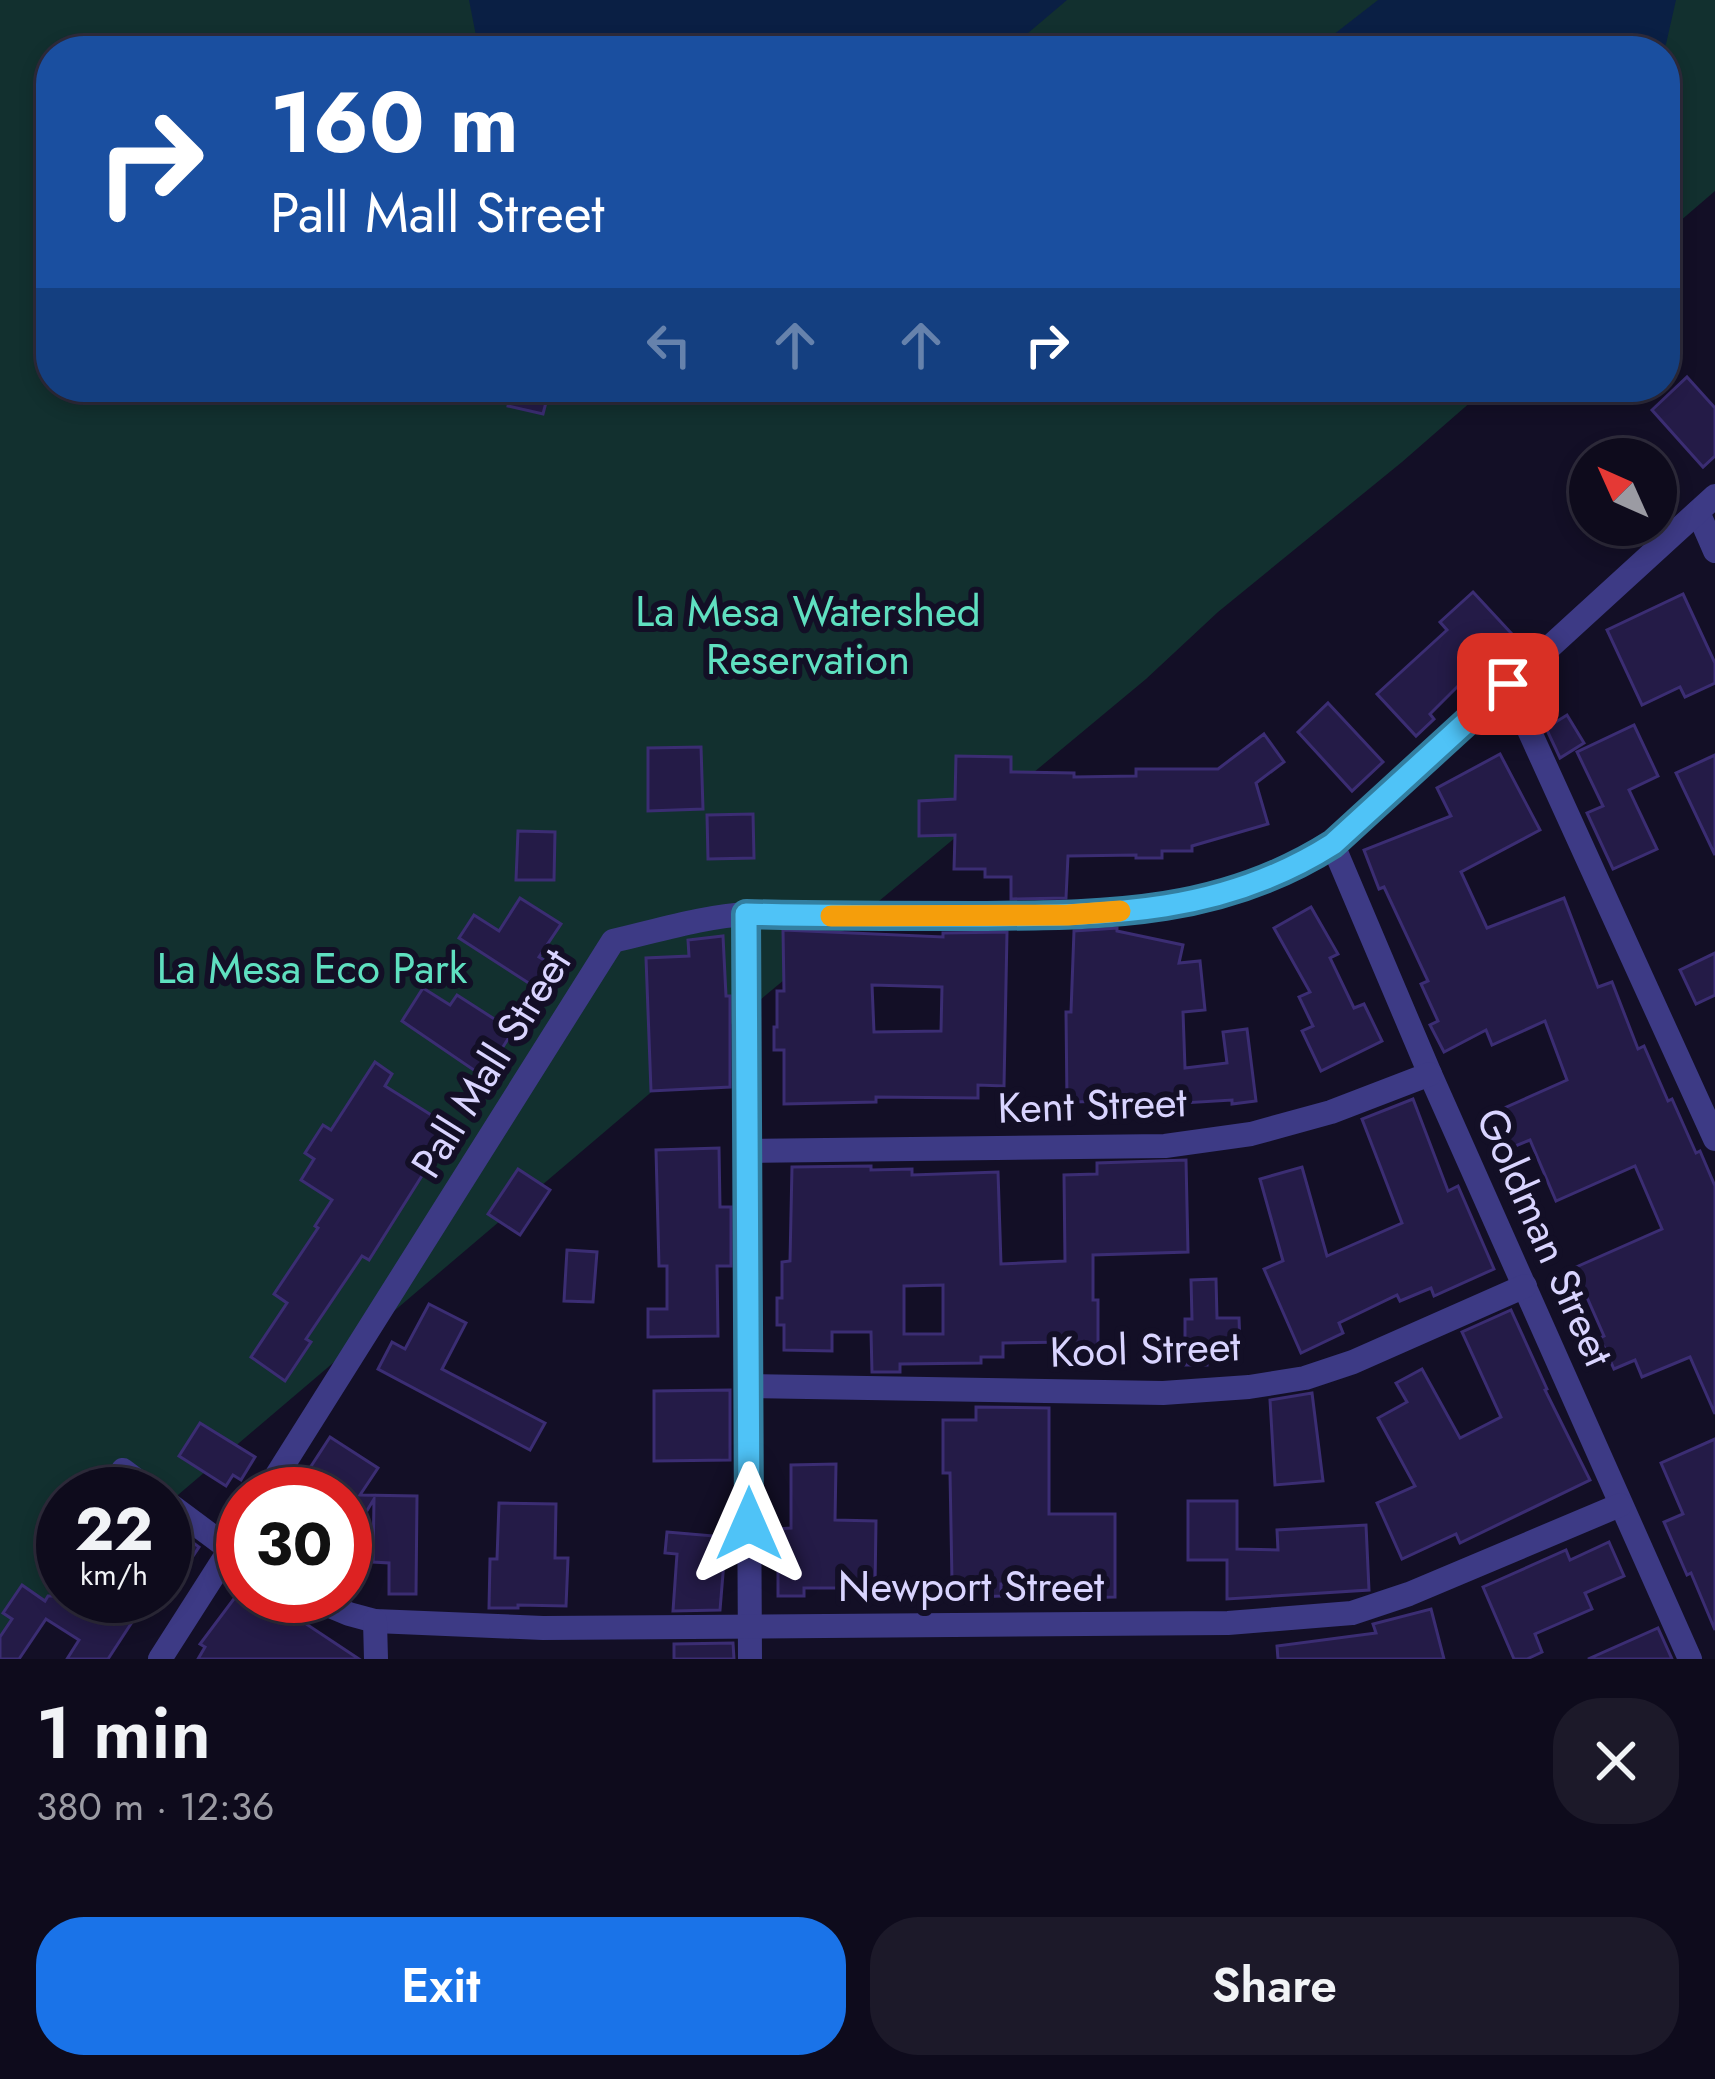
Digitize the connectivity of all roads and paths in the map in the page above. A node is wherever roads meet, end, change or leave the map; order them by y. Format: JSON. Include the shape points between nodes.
{"nodes":[{"id":1,"x":1706,"y":504,"type":"edge"},
{"id":2,"x":1715,"y":550,"type":"edge"},
{"id":3,"x":1508,"y":684,"type":"junction"},
{"id":4,"x":1333,"y":844,"type":"junction"},
{"id":5,"x":746,"y":914,"type":"junction"},
{"id":6,"x":1430,"y":1074,"type":"junction"},
{"id":7,"x":1715,"y":1139,"type":"edge"},
{"id":8,"x":748,"y":1151,"type":"junction"},
{"id":9,"x":1525,"y":1286,"type":"junction"},
{"id":10,"x":748,"y":1386,"type":"junction"},
{"id":11,"x":282,"y":1467,"type":"edge"},
{"id":12,"x":1620,"y":1505,"type":"junction"},
{"id":13,"x":216,"y":1578,"type":"edge"},
{"id":14,"x":372,"y":1620,"type":"edge"},
{"id":15,"x":375,"y":1621,"type":"junction"},
{"id":16,"x":749,"y":1626,"type":"junction"},
{"id":17,"x":160,"y":1659,"type":"edge"},
{"id":18,"x":376,"y":1659,"type":"edge"},
{"id":19,"x":750,"y":1659,"type":"edge"},
{"id":20,"x":1690,"y":1659,"type":"edge"}],
"edges":[{"from":1,"to":2,"type":"street"},
{"from":1,"to":3,"type":"street","name":"Pall Mall Street"},
{"from":3,"to":4,"type":"street","name":"Pall Mall Street"},
{"from":3,"to":7,"type":"street"},
{"from":4,"to":5,"type":"street","name":"Pall Mall Street","via":[[1274,876],[1169,908]]},
{"from":4,"to":6,"type":"street","name":"Goldman Street"},
{"from":5,"to":8,"type":"street"},
{"from":5,"to":11,"type":"street","name":"Pall Mall Street","via":[[614,941]]},
{"from":6,"to":8,"type":"street","name":"Kent Street","via":[[1271,1129],[1165,1146]]},
{"from":6,"to":9,"type":"street","name":"Goldman Street"},
{"from":8,"to":10,"type":"street"},
{"from":9,"to":10,"type":"street","name":"Kool Street","via":[[1353,1363],[1249,1387],[1163,1393]]},
{"from":9,"to":12,"type":"street","name":"Goldman Street"},
{"from":10,"to":16,"type":"street"},
{"from":12,"to":16,"type":"street","name":"Newport Street","via":[[1352,1613],[1228,1623]]},
{"from":12,"to":20,"type":"street","name":"Goldman Street"},
{"from":13,"to":17,"type":"street"},
{"from":14,"to":15,"type":"street","name":"Newport Street"},
{"from":15,"to":16,"type":"street","name":"Newport Street"},
{"from":15,"to":18,"type":"street"},
{"from":16,"to":19,"type":"street"}]}
